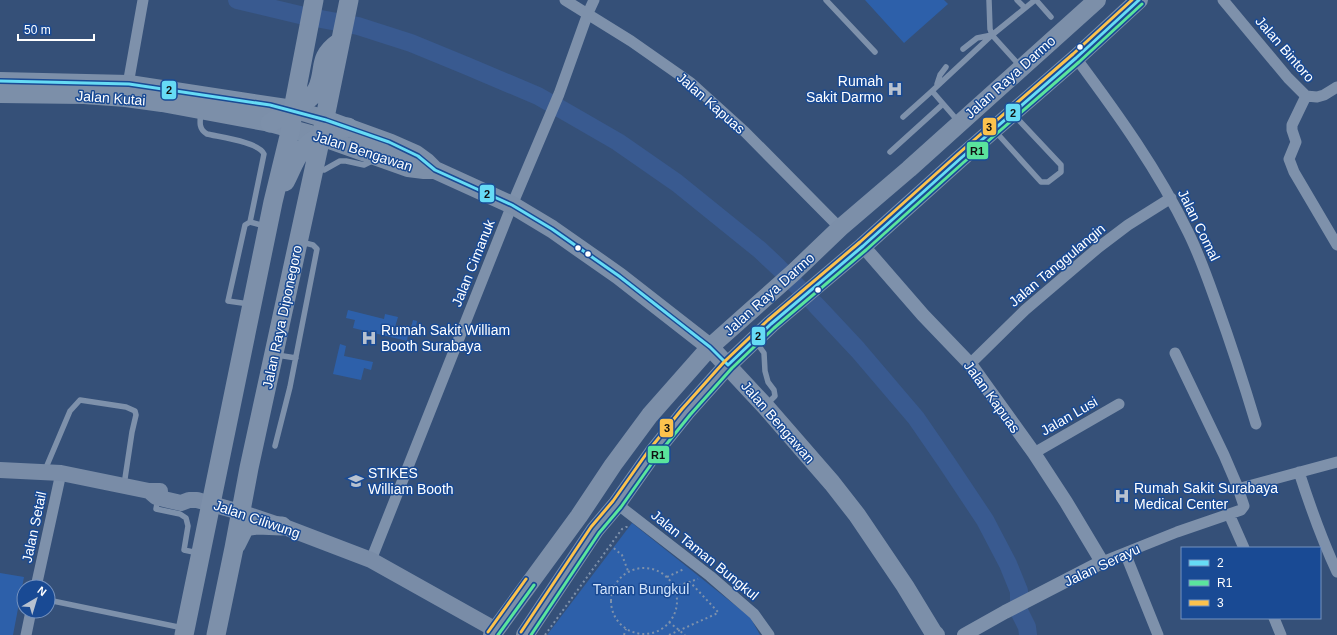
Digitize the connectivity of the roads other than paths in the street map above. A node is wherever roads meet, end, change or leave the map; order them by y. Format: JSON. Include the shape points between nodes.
{"nodes":[{"id":1,"x":565,"y":0,"type":"edge"},
{"id":2,"x":594,"y":0,"type":"edge"},
{"id":3,"x":826,"y":0,"type":"edge"},
{"id":4,"x":989,"y":0,"type":"edge"},
{"id":5,"x":1018,"y":0,"type":"edge"},
{"id":6,"x":1036,"y":0,"type":"edge"},
{"id":7,"x":1097,"y":0,"type":"edge"},
{"id":8,"x":1139,"y":0,"type":"edge"},
{"id":9,"x":1223,"y":0,"type":"edge"},
{"id":10,"x":143,"y":1,"type":"edge"},
{"id":11,"x":313,"y":4,"type":"edge"},
{"id":12,"x":1025,"y":8,"type":"junction"},
{"id":13,"x":348,"y":9,"type":"edge"},
{"id":14,"x":588,"y":13,"type":"junction"},
{"id":15,"x":1051,"y":17,"type":"dead end"},
{"id":16,"x":992,"y":35,"type":"junction"},
{"id":17,"x":341,"y":40,"type":"junction"},
{"id":18,"x":963,"y":49,"type":"dead end"},
{"id":19,"x":875,"y":52,"type":"dead end"},
{"id":20,"x":1076,"y":58,"type":"junction"},
{"id":21,"x":946,"y":67,"type":"dead end"},
{"id":22,"x":1021,"y":68,"type":"junction"},
{"id":23,"x":0,"y":81,"type":"edge"},
{"id":24,"x":936,"y":86,"type":"junction"},
{"id":25,"x":1337,"y":87,"type":"edge"},
{"id":26,"x":127,"y":91,"type":"junction"},
{"id":27,"x":932,"y":91,"type":"junction"},
{"id":28,"x":0,"y":94,"type":"edge"},
{"id":29,"x":1308,"y":96,"type":"junction"},
{"id":30,"x":943,"y":104,"type":"junction"},
{"id":31,"x":293,"y":109,"type":"junction"},
{"id":32,"x":201,"y":111,"type":"junction"},
{"id":33,"x":1012,"y":113,"type":"junction"},
{"id":34,"x":903,"y":117,"type":"dead end"},
{"id":35,"x":270,"y":123,"type":"junction"},
{"id":36,"x":959,"y":123,"type":"junction"},
{"id":37,"x":348,"y":127,"type":"joint"},
{"id":38,"x":291,"y":128,"type":"junction"},
{"id":39,"x":323,"y":128,"type":"junction"},
{"id":40,"x":994,"y":130,"type":"junction"},
{"id":41,"x":890,"y":152,"type":"dead end"},
{"id":42,"x":373,"y":156,"type":"junction"},
{"id":43,"x":314,"y":168,"type":"junction"},
{"id":44,"x":435,"y":170,"type":"junction"},
{"id":45,"x":1171,"y":198,"type":"junction"},
{"id":46,"x":273,"y":202,"type":"junction"},
{"id":47,"x":512,"y":205,"type":"junction"},
{"id":48,"x":250,"y":222,"type":"junction"},
{"id":49,"x":268,"y":227,"type":"junction"},
{"id":50,"x":840,"y":228,"type":"junction"},
{"id":51,"x":299,"y":241,"type":"junction"},
{"id":52,"x":1337,"y":245,"type":"edge"},
{"id":53,"x":863,"y":246,"type":"junction"},
{"id":54,"x":253,"y":305,"type":"junction"},
{"id":55,"x":754,"y":340,"type":"junction"},
{"id":56,"x":710,"y":347,"type":"junction"},
{"id":57,"x":1175,"y":353,"type":"dead end"},
{"id":58,"x":274,"y":354,"type":"junction"},
{"id":59,"x":296,"y":358,"type":"junction"},
{"id":60,"x":970,"y":364,"type":"junction"},
{"id":61,"x":728,"y":365,"type":"junction"},
{"id":62,"x":1119,"y":404,"type":"dead end"},
{"id":63,"x":765,"y":406,"type":"junction"},
{"id":64,"x":1256,"y":424,"type":"dead end"},
{"id":65,"x":275,"y":446,"type":"dead end"},
{"id":66,"x":1034,"y":453,"type":"junction"},
{"id":67,"x":1337,"y":462,"type":"edge"},
{"id":68,"x":0,"y":470,"type":"edge"},
{"id":69,"x":44,"y":472,"type":"junction"},
{"id":70,"x":1299,"y":472,"type":"junction"},
{"id":71,"x":61,"y":473,"type":"junction"},
{"id":72,"x":124,"y":485,"type":"junction"},
{"id":73,"x":1239,"y":490,"type":"junction"},
{"id":74,"x":154,"y":494,"type":"junction"},
{"id":75,"x":211,"y":503,"type":"junction"},
{"id":76,"x":617,"y":504,"type":"junction"},
{"id":77,"x":240,"y":512,"type":"junction"},
{"id":78,"x":1229,"y":514,"type":"junction"},
{"id":79,"x":579,"y":516,"type":"junction"},
{"id":80,"x":282,"y":526,"type":"junction"},
{"id":81,"x":595,"y":530,"type":"junction"},
{"id":82,"x":558,"y":545,"type":"junction"},
{"id":83,"x":1244,"y":547,"type":"edge"},
{"id":84,"x":234,"y":548,"type":"junction"},
{"id":85,"x":1125,"y":553,"type":"junction"},
{"id":86,"x":201,"y":554,"type":"junction"},
{"id":87,"x":577,"y":557,"type":"junction"},
{"id":88,"x":371,"y":560,"type":"junction"},
{"id":89,"x":1102,"y":562,"type":"junction"},
{"id":90,"x":1337,"y":572,"type":"edge"},
{"id":91,"x":38,"y":579,"type":"edge"},
{"id":92,"x":56,"y":602,"type":"edge"},
{"id":93,"x":29,"y":619,"type":"edge"},
{"id":94,"x":1274,"y":619,"type":"edge"},
{"id":95,"x":185,"y":632,"type":"edge"},
{"id":96,"x":494,"y":632,"type":"edge"},
{"id":97,"x":934,"y":634,"type":"edge"},
{"id":98,"x":26,"y":635,"type":"edge"},
{"id":99,"x":216,"y":635,"type":"edge"},
{"id":100,"x":525,"y":635,"type":"edge"},
{"id":101,"x":769,"y":635,"type":"edge"},
{"id":102,"x":964,"y":635,"type":"edge"},
{"id":103,"x":1158,"y":635,"type":"edge"},
{"id":104,"x":1281,"y":635,"type":"edge"}],
"edges":[{"from":1,"to":14,"type":"street","name":"Jalan Kapuas"},
{"from":2,"to":14,"type":"street","name":"Jalan Cimanuk"},
{"from":3,"to":19,"type":"lane"},
{"from":4,"to":16,"type":"lane"},
{"from":5,"to":12,"type":"lane"},
{"from":6,"to":12,"type":"lane"},
{"from":6,"to":15,"type":"lane"},
{"from":7,"to":22,"type":"main road","name":"Jalan Raya Darmo"},
{"from":8,"to":20,"type":"main road","name":"Jalan Raya Darmo"},
{"from":9,"to":29,"type":"street","name":"Jalan Bintoro","via":[[1288,78]]},
{"from":10,"to":26,"type":"street"},
{"from":11,"to":31,"type":"highway"},
{"from":12,"to":16,"type":"lane"},
{"from":13,"to":17,"type":"highway","name":"Jalan Raya Diponegoro"},
{"from":14,"to":47,"type":"street","name":"Jalan Cimanuk","via":[[559,94]]},
{"from":14,"to":50,"type":"street","name":"Jalan Kapuas","via":[[691,83],[745,132]]},
{"from":16,"to":18,"type":"lane","via":[[977,38]]},
{"from":16,"to":22,"type":"lane"},
{"from":16,"to":24,"type":"lane"},
{"from":17,"to":31,"type":"highway","via":[[324,59],[321,77],[313,95]]},
{"from":17,"to":39,"type":"highway","name":"Jalan Raya Diponegoro"},
{"from":20,"to":33,"type":"main road","name":"Jalan Raya Darmo"},
{"from":20,"to":45,"type":"street","name":"Jalan Comal","via":[[1139,147]]},
{"from":21,"to":24,"type":"lane"},
{"from":22,"to":36,"type":"main road","name":"Jalan Raya Darmo"},
{"from":23,"to":26,"type":"main road","name":"Jalan Kutai"},
{"from":24,"to":27,"type":"lane"},
{"from":25,"to":29,"type":"street","via":[[1324,95]]},
{"from":26,"to":28,"type":"main road","name":"Jalan Kutai","via":[[84,95]]},
{"from":26,"to":31,"type":"main road","name":"Jalan Kutai"},
{"from":26,"to":32,"type":"main road","name":"Jalan Kutai","via":[[162,103]]},
{"from":27,"to":30,"type":"lane"},
{"from":27,"to":34,"type":"lane"},
{"from":29,"to":52,"type":"street","via":[[1292,124],[1296,142],[1289,159]]},
{"from":30,"to":36,"type":"lane"},
{"from":30,"to":41,"type":"lane"},
{"from":31,"to":35,"type":"highway"},
{"from":31,"to":38,"type":"highway"},
{"from":31,"to":39,"type":"main road","name":"Jalan Kutai"},
{"from":32,"to":35,"type":"main road","name":"Jalan Kutai"},
{"from":32,"to":48,"type":"lane","via":[[202,132],[263,151]]},
{"from":33,"to":40,"type":"main road","name":"Jalan Raya Darmo"},
{"from":33,"to":40,"type":"lane","via":[[1061,165],[1061,172],[1048,182],[1041,182]]},
{"from":35,"to":38,"type":"main road","name":"Jalan Kutai"},
{"from":36,"to":50,"type":"main road","name":"Jalan Raya Darmo"},
{"from":37,"to":39,"type":"highway","via":[[331,131]]},
{"from":37,"to":44,"type":"main road","name":"Jalan Bengawan","via":[[416,154]]},
{"from":38,"to":39,"type":"main road","name":"Jalan Bengawan"},
{"from":38,"to":46,"type":"highway"},
{"from":39,"to":42,"type":"main road","name":"Jalan Bengawan"},
{"from":39,"to":43,"type":"highway","name":"Jalan Raya Diponegoro"},
{"from":39,"to":46,"type":"highway","via":[[304,148]]},
{"from":40,"to":53,"type":"main road","name":"Jalan Raya Darmo"},
{"from":42,"to":43,"type":"lane","via":[[370,162],[364,165],[346,160],[324,170]]},
{"from":42,"to":44,"type":"main road","name":"Jalan Bengawan","via":[[408,168]]},
{"from":43,"to":51,"type":"highway","name":"Jalan Raya Diponegoro"},
{"from":44,"to":47,"type":"main road","name":"Jalan Bengawan"},
{"from":45,"to":60,"type":"street","name":"Jalan Tanggulangin","via":[[1128,225],[1099,248],[1025,310]]},
{"from":45,"to":64,"type":"street","name":"Jalan Comal","via":[[1203,266]]},
{"from":46,"to":49,"type":"highway"},
{"from":47,"to":56,"type":"main road","name":"Jalan Bengawan","via":[[587,253]]},
{"from":47,"to":88,"type":"street","name":"Jalan Cimanuk"},
{"from":48,"to":49,"type":"lane"},
{"from":48,"to":54,"type":"lane","via":[[245,225],[228,301]]},
{"from":49,"to":54,"type":"highway"},
{"from":50,"to":56,"type":"main road","name":"Jalan Raya Darmo"},
{"from":51,"to":58,"type":"highway","name":"Jalan Raya Diponegoro"},
{"from":51,"to":59,"type":"lane","via":[[313,245],[317,249]]},
{"from":53,"to":55,"type":"main road","name":"Jalan Raya Darmo"},
{"from":53,"to":60,"type":"street","name":"Jalan Kapuas"},
{"from":54,"to":75,"type":"highway"},
{"from":55,"to":61,"type":"main road","name":"Jalan Raya Darmo"},
{"from":55,"to":63,"type":"lane","via":[[764,352],[766,378],[775,393]]},
{"from":56,"to":61,"type":"main road","name":"Jalan Bengawan"},
{"from":56,"to":79,"type":"main road","name":"Jalan Raya Darmo","via":[[650,415]]},
{"from":57,"to":73,"type":"street"},
{"from":58,"to":59,"type":"lane"},
{"from":58,"to":77,"type":"highway","name":"Jalan Raya Diponegoro"},
{"from":59,"to":65,"type":"lane"},
{"from":60,"to":66,"type":"street","name":"Jalan Kapuas"},
{"from":61,"to":63,"type":"main road","name":"Jalan Bengawan"},
{"from":61,"to":76,"type":"main road","name":"Jalan Raya Darmo","via":[[653,453]]},
{"from":62,"to":66,"type":"street","name":"Jalan Lusi"},
{"from":63,"to":97,"type":"main road","name":"Jalan Bengawan","via":[[857,515]]},
{"from":66,"to":89,"type":"street","name":"Jalan Kapuas"},
{"from":67,"to":70,"type":"street"},
{"from":68,"to":69,"type":"main road","name":"Jalan Ciliwung"},
{"from":69,"to":71,"type":"main road","name":"Jalan Ciliwung"},
{"from":69,"to":72,"type":"lane","via":[[70,411],[80,400],[126,407],[135,411],[136,415]]},
{"from":70,"to":73,"type":"street"},
{"from":70,"to":90,"type":"street","via":[[1311,510]]},
{"from":71,"to":72,"type":"main road","name":"Jalan Ciliwung"},
{"from":71,"to":91,"type":"street","name":"Jalan Setail"},
{"from":72,"to":74,"type":"main road","name":"Jalan Ciliwung"},
{"from":73,"to":78,"type":"street","name":"Jalan Serayu","via":[[1244,506],[1241,510]]},
{"from":74,"to":75,"type":"main road","name":"Jalan Ciliwung","via":[[157,490],[182,495],[189,500]]},
{"from":74,"to":86,"type":"lane","via":[[156,509],[180,514],[187,521],[184,550]]},
{"from":75,"to":77,"type":"main road","name":"Jalan Ciliwung"},
{"from":75,"to":86,"type":"highway"},
{"from":76,"to":81,"type":"main road","name":"Jalan Raya Darmo"},
{"from":76,"to":101,"type":"street","name":"Jalan Taman Bungkul","via":[[710,576],[754,614]]},
{"from":77,"to":80,"type":"main road","name":"Jalan Ciliwung"},
{"from":77,"to":84,"type":"highway","name":"Jalan Raya Diponegoro"},
{"from":78,"to":83,"type":"street"},
{"from":78,"to":85,"type":"street","name":"Jalan Serayu"},
{"from":79,"to":81,"type":"main road","via":[[578,522],[582,529]]},
{"from":79,"to":82,"type":"main road","name":"Jalan Raya Darmo"},
{"from":80,"to":84,"type":"highway","via":[[245,527]]},
{"from":80,"to":88,"type":"main road","name":"Jalan Ciliwung"},
{"from":81,"to":87,"type":"main road","name":"Jalan Raya Darmo"},
{"from":82,"to":87,"type":"main road","via":[[572,547]]},
{"from":82,"to":96,"type":"main road","name":"Jalan Raya Darmo"},
{"from":84,"to":99,"type":"highway","name":"Jalan Raya Diponegoro"},
{"from":85,"to":89,"type":"street","name":"Jalan Serayu"},
{"from":85,"to":103,"type":"street"},
{"from":86,"to":95,"type":"highway"},
{"from":87,"to":100,"type":"main road","name":"Jalan Raya Darmo"},
{"from":88,"to":96,"type":"main road","name":"Jalan Ciliwung"},
{"from":89,"to":102,"type":"street","name":"Jalan Serayu"},
{"from":92,"to":95,"type":"lane"},
{"from":93,"to":98,"type":"street"},
{"from":94,"to":104,"type":"street"}]}
